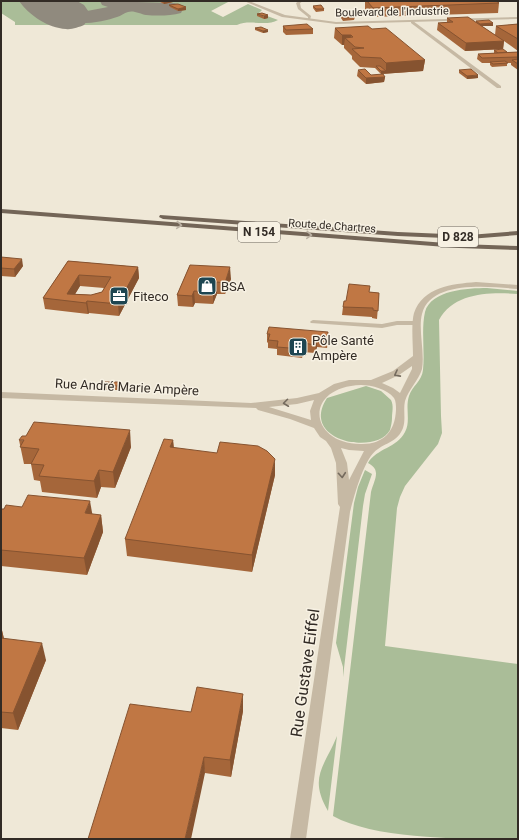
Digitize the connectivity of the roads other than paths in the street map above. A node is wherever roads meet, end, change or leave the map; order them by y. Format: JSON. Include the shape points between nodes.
{"nodes":[{"id":1,"x":246,"y":1,"type":"edge"},
{"id":2,"x":301,"y":1,"type":"edge"},
{"id":3,"x":518,"y":18,"type":"edge"},
{"id":4,"x":309,"y":20,"type":"junction"},
{"id":5,"x":412,"y":22,"type":"junction"},
{"id":6,"x":499,"y":87,"type":"dead end"},
{"id":7,"x":1,"y":207,"type":"edge"},
{"id":8,"x":1,"y":211,"type":"edge"},
{"id":9,"x":398,"y":234,"type":"junction"},
{"id":10,"x":518,"y":234,"type":"edge"},
{"id":11,"x":518,"y":242,"type":"edge"},
{"id":12,"x":518,"y":248,"type":"edge"},
{"id":13,"x":518,"y":287,"type":"edge"},
{"id":14,"x":313,"y":322,"type":"dead end"},
{"id":15,"x":417,"y":323,"type":"junction"},
{"id":16,"x":417,"y":357,"type":"junction"},
{"id":17,"x":371,"y":383,"type":"junction"},
{"id":18,"x":1,"y":395,"type":"edge"},
{"id":19,"x":321,"y":395,"type":"junction"},
{"id":20,"x":400,"y":402,"type":"junction"},
{"id":21,"x":251,"y":406,"type":"junction"},
{"id":22,"x":316,"y":425,"type":"junction"},
{"id":23,"x":330,"y":440,"type":"junction"},
{"id":24,"x":375,"y":445,"type":"junction"},
{"id":25,"x":344,"y":512,"type":"junction"},
{"id":26,"x":298,"y":839,"type":"edge"}],
"edges":[{"from":1,"to":4,"type":"street","name":"Boulevard de l'Industrie","via":[[284,16]]},
{"from":2,"to":4,"type":"lane","via":[[298,4],[299,8],[310,17]]},
{"from":3,"to":5,"type":"street","name":"Boulevard de l'Industrie"},
{"from":4,"to":5,"type":"street","name":"Boulevard de l'Industrie","via":[[350,24]]},
{"from":5,"to":6,"type":"lane"},
{"from":7,"to":9,"type":"main road","number":"N 154"},
{"from":8,"to":12,"type":"main road","name":"Route de Chartres","number":"N 154","one_way":true},
{"from":9,"to":10,"type":"main road","number":"D 828","via":[[468,237]]},
{"from":9,"to":11,"type":"main road","number":"N 154"},
{"from":13,"to":15,"type":"street","via":[[472,285],[442,290],[424,301]]},
{"from":14,"to":15,"type":"lane","via":[[382,326]]},
{"from":15,"to":16,"type":"street"},
{"from":16,"to":17,"type":"street","one_way":true,"via":[[397,374]]},
{"from":16,"to":20,"type":"street","via":[[416,374]]},
{"from":17,"to":19,"type":"street","via":[[346,384]]},
{"from":17,"to":20,"type":"street","via":[[391,391],[399,397]]},
{"from":18,"to":21,"type":"street","name":"Rue André Marie Ampère"},
{"from":19,"to":21,"type":"street","name":"Rue André Marie Ampère","one_way":true,"via":[[297,401]]},
{"from":19,"to":22,"type":"street","via":[[316,405]]},
{"from":20,"to":24,"type":"street","via":[[396,432],[386,441]]},
{"from":21,"to":22,"type":"street","name":"Rue André Marie Ampère"},
{"from":22,"to":23,"type":"street"},
{"from":23,"to":24,"type":"street","via":[[354,448]]},
{"from":23,"to":25,"type":"street","name":"Rue Gustave Eiffel","one_way":true,"via":[[337,450],[340,461]]},
{"from":24,"to":25,"type":"street","name":"Rue Gustave Eiffel","via":[[364,458]]},
{"from":25,"to":26,"type":"street","name":"Rue Gustave Eiffel"}]}
